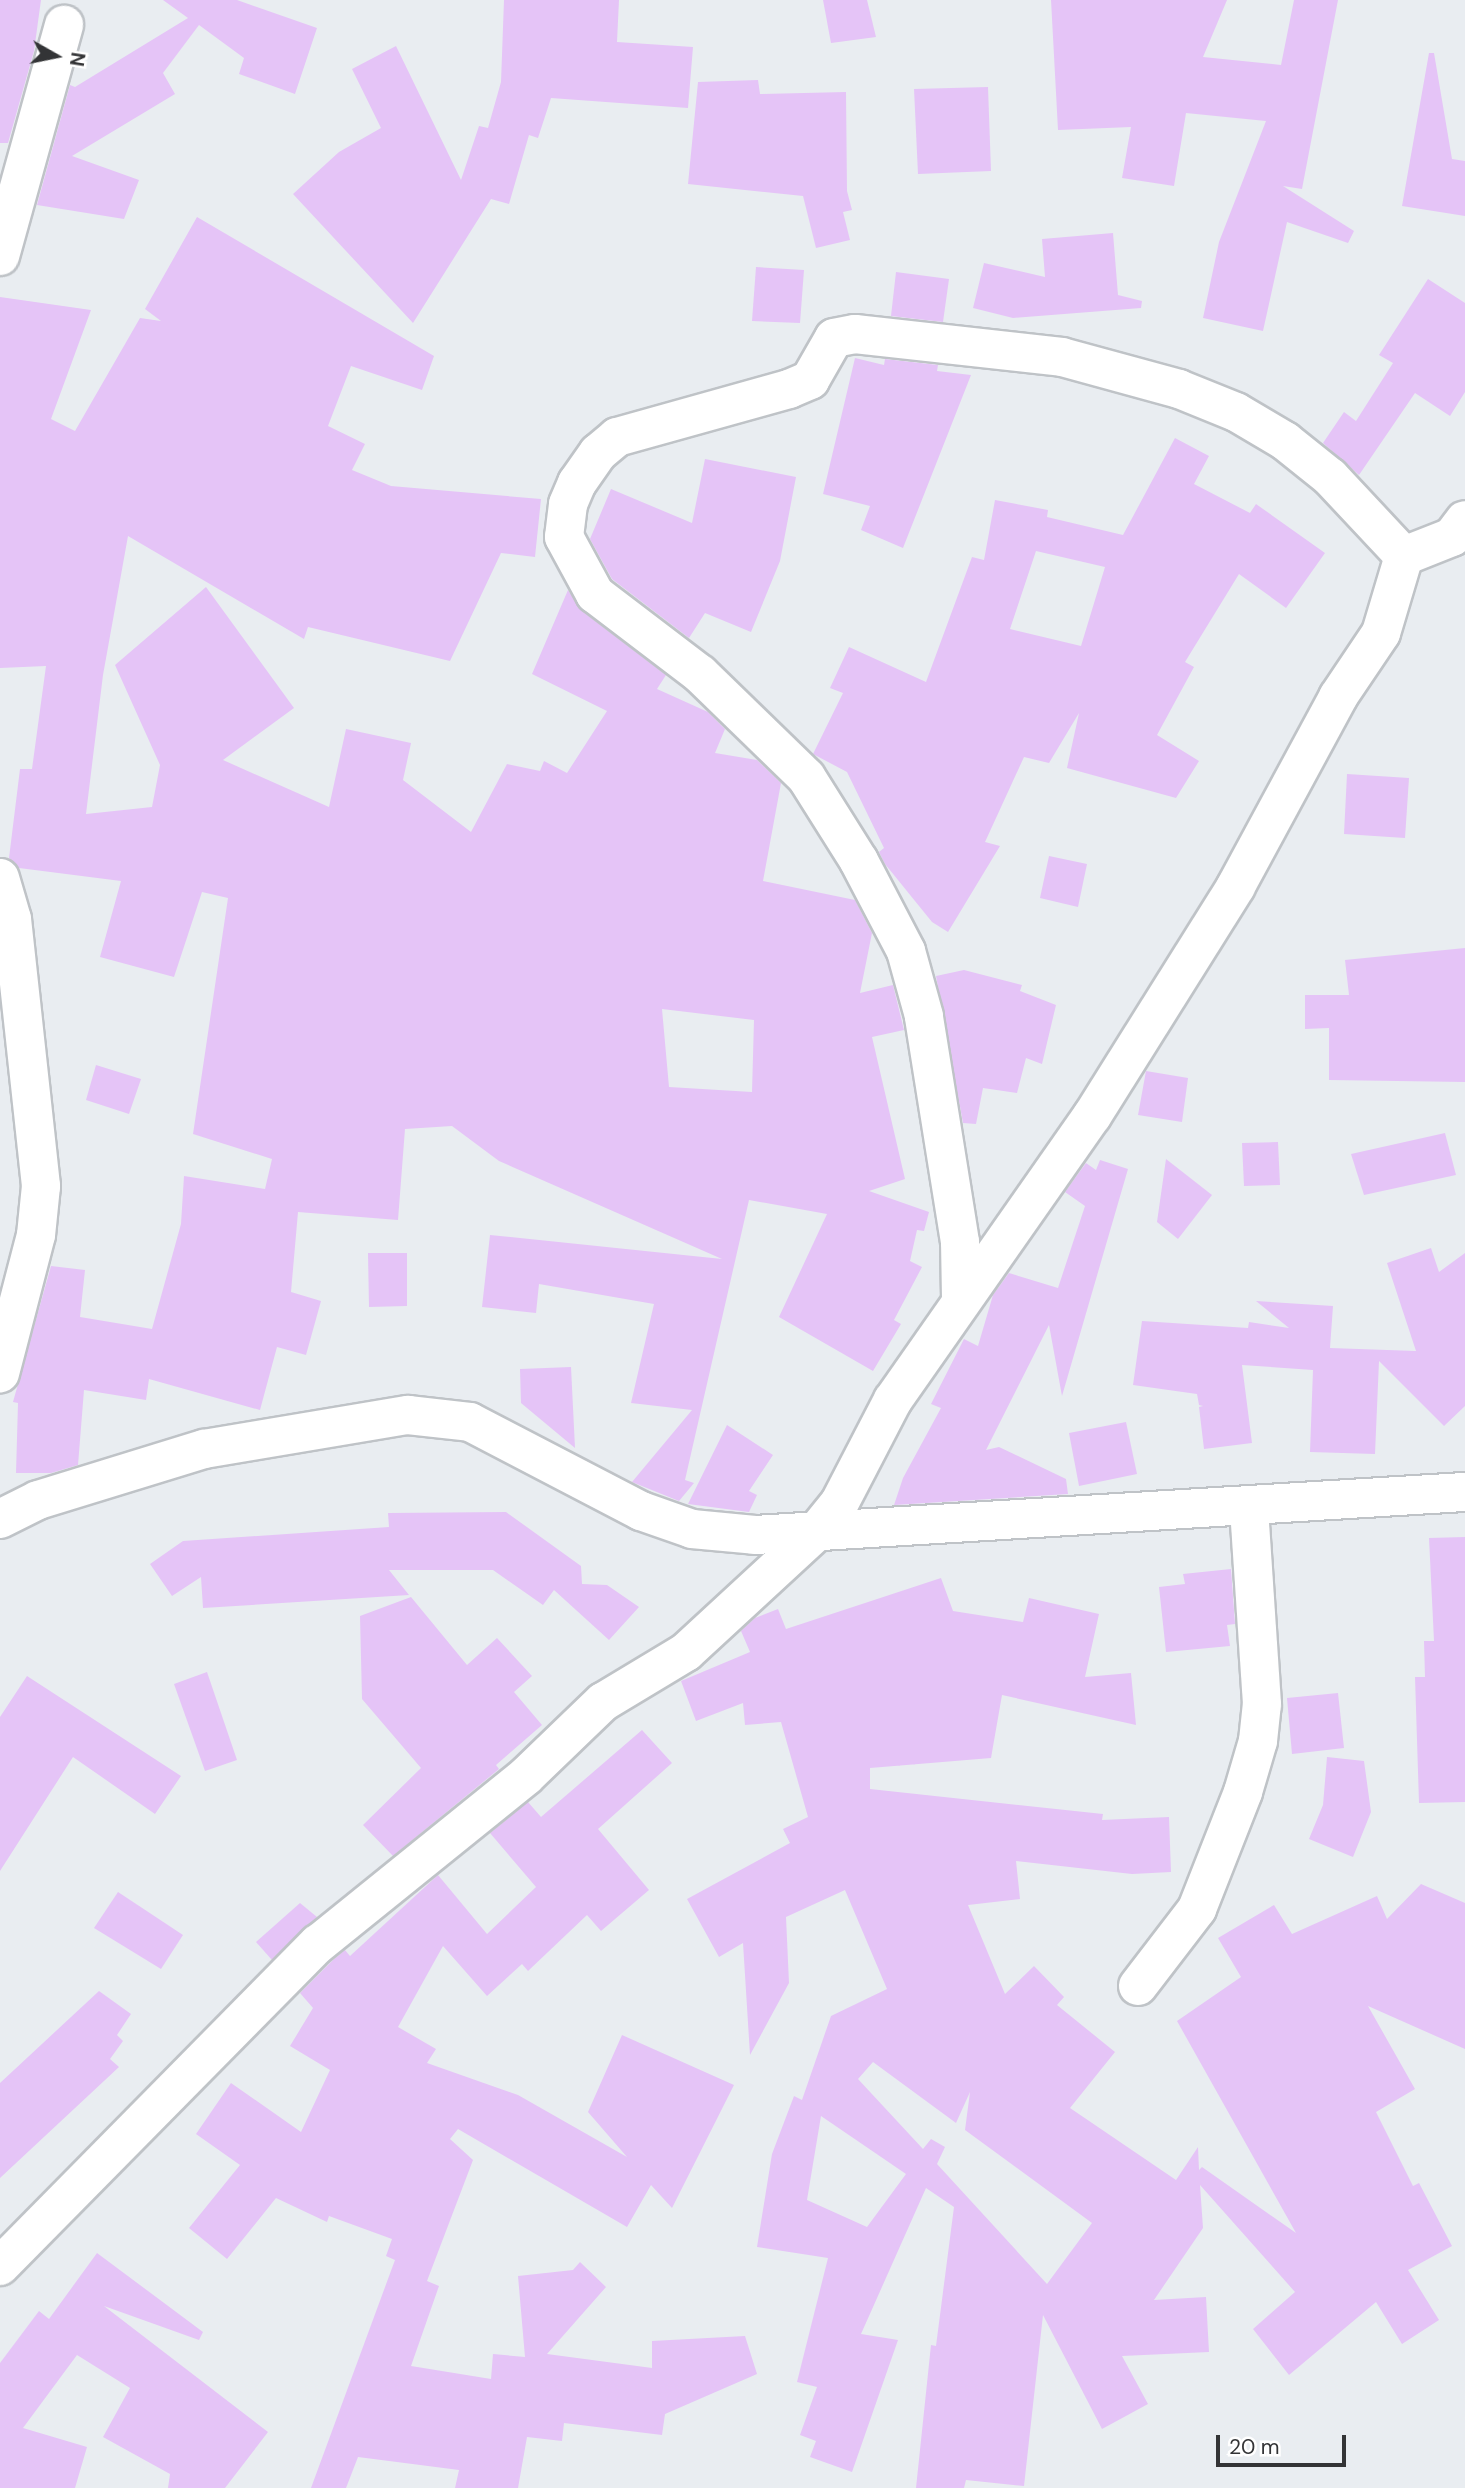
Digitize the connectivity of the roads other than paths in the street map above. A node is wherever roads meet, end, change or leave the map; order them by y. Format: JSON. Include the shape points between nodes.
{"nodes":[{"id":1,"x":64,"y":25,"type":"dead end"},
{"id":2,"x":0,"y":256,"type":"edge"},
{"id":3,"x":1465,"y":520,"type":"edge"},
{"id":4,"x":1404,"y":556,"type":"junction"},
{"id":5,"x":0,"y":878,"type":"edge"},
{"id":6,"x":961,"y":1297,"type":"junction"},
{"id":7,"x":0,"y":1373,"type":"edge"},
{"id":8,"x":1465,"y":1492,"type":"edge"},
{"id":9,"x":1249,"y":1508,"type":"junction"},
{"id":10,"x":0,"y":1518,"type":"edge"},
{"id":11,"x":816,"y":1532,"type":"junction"},
{"id":12,"x":1138,"y":1986,"type":"dead end"},
{"id":13,"x":0,"y":2266,"type":"edge"}],
"edges":[{"from":1,"to":2,"type":"street"},
{"from":3,"to":4,"type":"street","via":[[1452,537]]},
{"from":4,"to":6,"type":"street","via":[[1381,633],[1338,696],[1236,886],[1092,1116]]},
{"from":4,"to":6,"type":"street","via":[[1330,477],[1285,441],[1236,412],[1112,367],[1062,357],[855,334],[834,338],[810,380],[617,437],[598,453],[578,483],[568,504],[564,537],[595,594],[701,674],[806,777],[859,861],[906,951],[924,1016],[960,1242]]},
{"from":5,"to":7,"type":"street","via":[[12,919],[41,1186],[36,1235]]},
{"from":6,"to":11,"type":"street","via":[[894,1400],[839,1504]]},
{"from":8,"to":9,"type":"street"},
{"from":9,"to":11,"type":"street"},
{"from":9,"to":12,"type":"street","via":[[1262,1704],[1258,1741],[1243,1792],[1196,1909]]},
{"from":10,"to":11,"type":"street","via":[[38,1500],[204,1449],[408,1415],[470,1422],[641,1511],[692,1530],[755,1535]]},
{"from":11,"to":13,"type":"street","via":[[686,1652],[603,1702],[526,1776],[318,1944]]}]}
